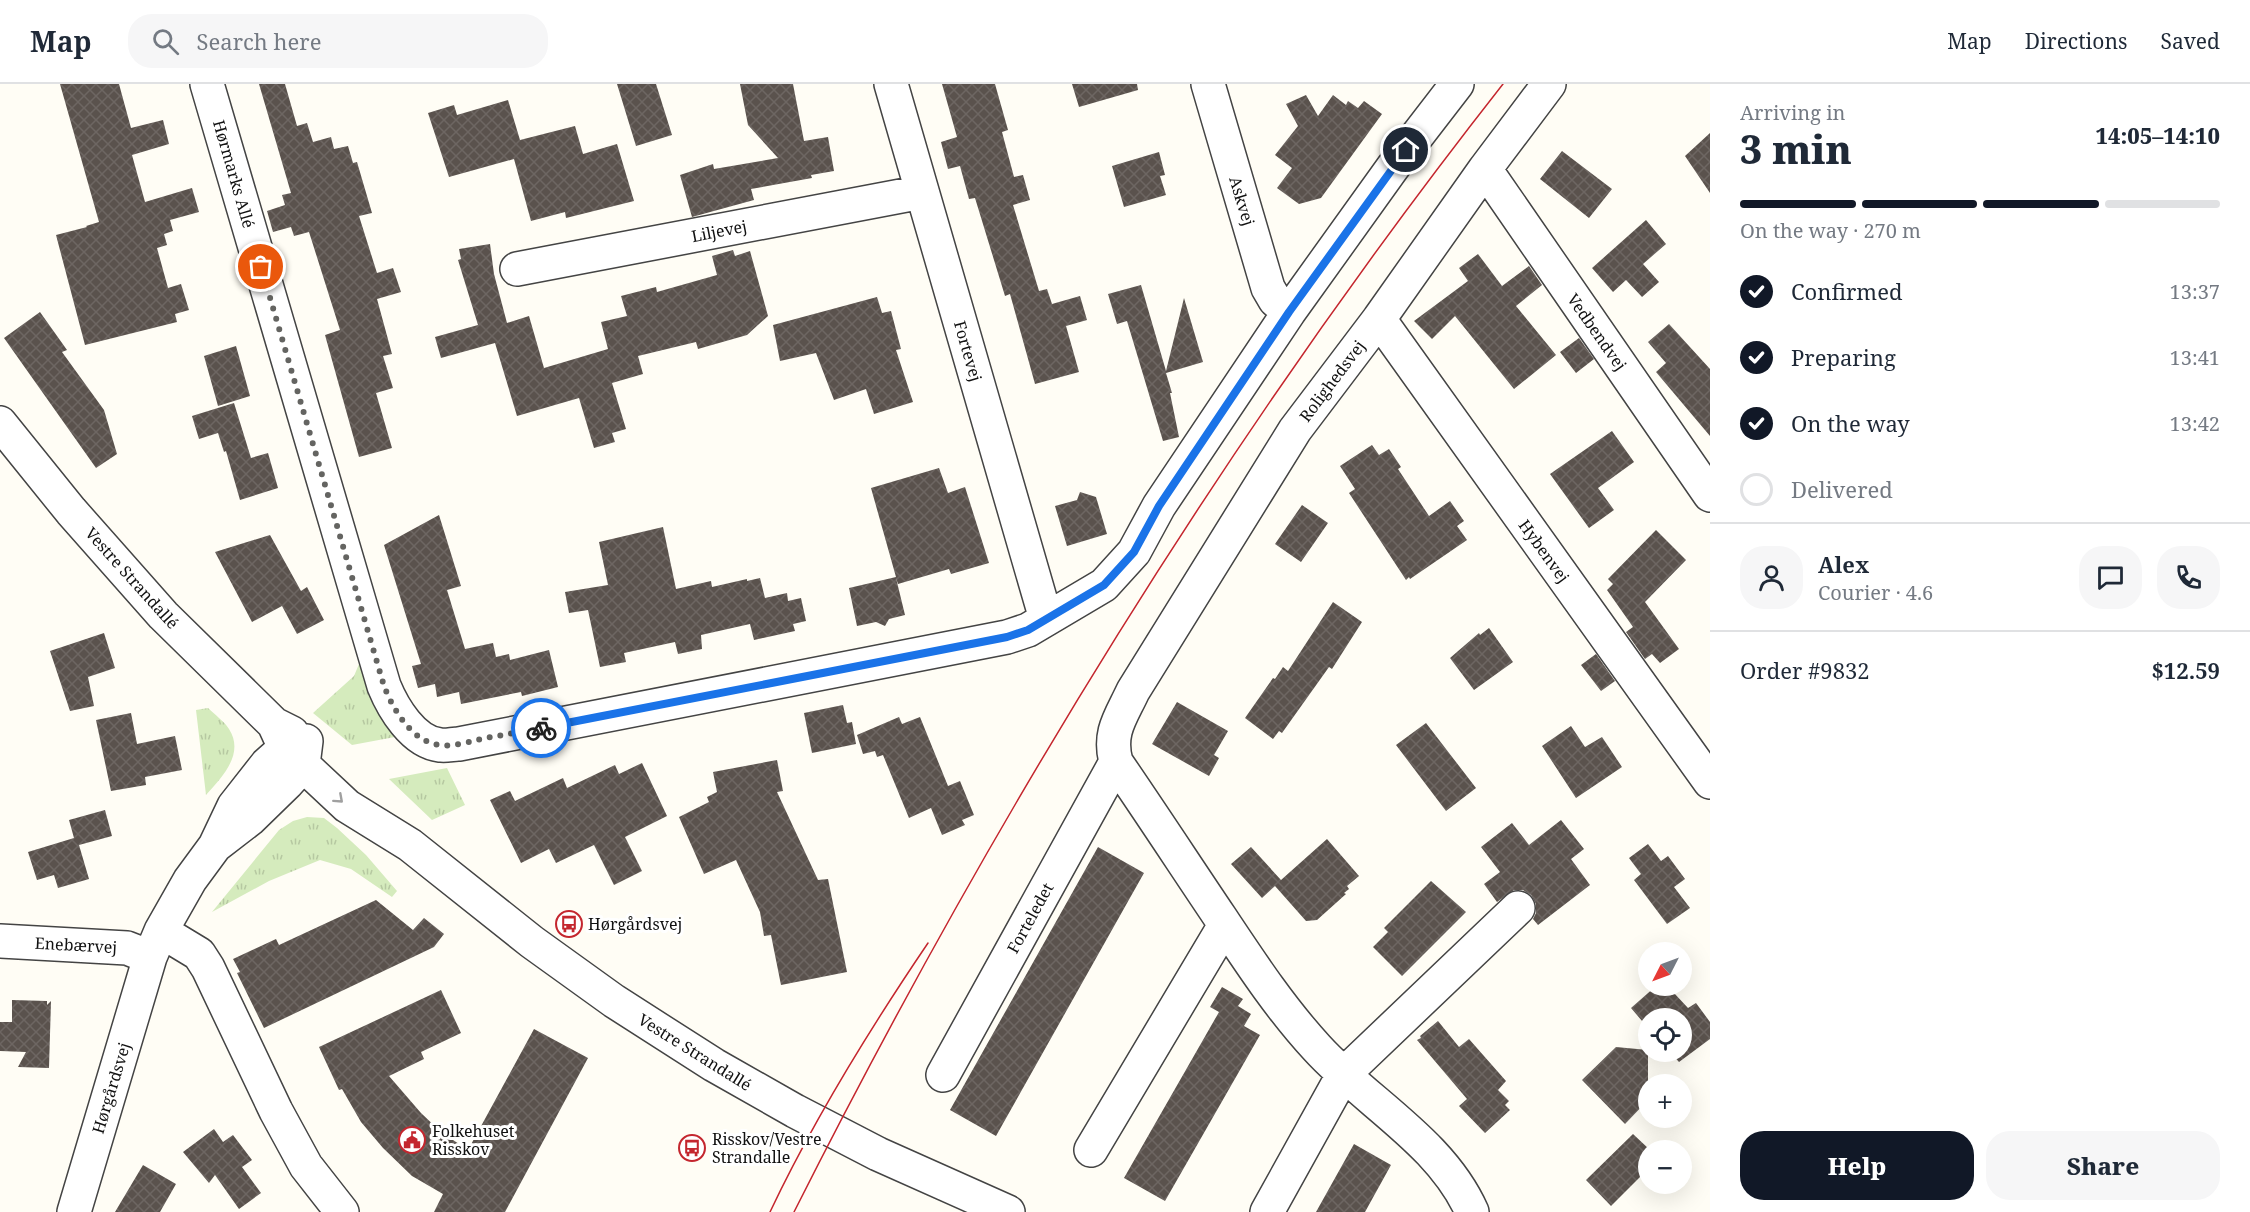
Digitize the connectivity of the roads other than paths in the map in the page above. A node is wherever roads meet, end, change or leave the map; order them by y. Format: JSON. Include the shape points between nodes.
{"nodes":[{"id":1,"x":207,"y":84,"type":"edge"},
{"id":2,"x":891,"y":84,"type":"edge"},
{"id":3,"x":1208,"y":84,"type":"edge"},
{"id":4,"x":1457,"y":84,"type":"edge"},
{"id":5,"x":1549,"y":84,"type":"edge"},
{"id":6,"x":1485,"y":169,"type":"junction"},
{"id":7,"x":922,"y":192,"type":"junction"},
{"id":8,"x":517,"y":269,"type":"dead end"},
{"id":9,"x":1289,"y":312,"type":"junction"},
{"id":10,"x":1379,"y":319,"type":"junction"},
{"id":11,"x":0,"y":423,"type":"edge"},
{"id":12,"x":1710,"y":495,"type":"edge"},
{"id":13,"x":1046,"y":619,"type":"junction"},
{"id":14,"x":292,"y":744,"type":"junction"},
{"id":15,"x":1116,"y":762,"type":"junction"},
{"id":16,"x":1710,"y":782,"type":"edge"},
{"id":17,"x":1518,"y":908,"type":"dead end"},
{"id":18,"x":1225,"y":925,"type":"junction"},
{"id":19,"x":0,"y":941,"type":"edge"},
{"id":20,"x":156,"y":944,"type":"junction"},
{"id":21,"x":943,"y":1075,"type":"dead end"},
{"id":22,"x":1343,"y":1075,"type":"junction"},
{"id":23,"x":1091,"y":1150,"type":"dead end"},
{"id":24,"x":74,"y":1212,"type":"edge"},
{"id":25,"x":342,"y":1212,"type":"edge"},
{"id":26,"x":1008,"y":1212,"type":"edge"},
{"id":27,"x":1267,"y":1212,"type":"edge"},
{"id":28,"x":1472,"y":1212,"type":"edge"}],
"edges":[{"from":1,"to":13,"type":"street","name":"Hørmarks Allé","via":[[384,686],[400,718],[421,737],[440,745],[459,744],[1007,637]]},
{"from":2,"to":7,"type":"street","name":"Fortevej"},
{"from":3,"to":9,"type":"street","name":"Askvej","via":[[1268,288]]},
{"from":4,"to":9,"type":"street"},
{"from":5,"to":6,"type":"street","name":"Rolighedsvej"},
{"from":6,"to":10,"type":"street","name":"Rolighedsvej"},
{"from":6,"to":12,"type":"street","name":"Vedbendvej"},
{"from":7,"to":8,"type":"street","name":"Liljevej"},
{"from":7,"to":13,"type":"street","name":"Fortevej"},
{"from":9,"to":13,"type":"street","via":[[1159,506],[1134,552],[1104,585]]},
{"from":10,"to":15,"type":"street","name":"Rolighedsvej","via":[[1294,430],[1133,691],[1115,729]]},
{"from":10,"to":16,"type":"street","name":"Hybenvej"},
{"from":11,"to":14,"type":"street","name":"Vestre Strandallé","via":[[163,615]]},
{"from":14,"to":20,"type":"street","name":"Hørgårdsvej","via":[[267,764],[234,806],[215,846],[190,880]]},
{"from":14,"to":26,"type":"street","name":"Vestre Strandallé","via":[[347,806],[410,845],[531,942],[614,1001],[714,1065],[834,1132]]},
{"from":15,"to":18,"type":"street"},
{"from":15,"to":21,"type":"street","name":"Forteledet"},
{"from":17,"to":22,"type":"street"},
{"from":18,"to":22,"type":"street","via":[[1286,1012]]},
{"from":18,"to":23,"type":"street"},
{"from":19,"to":20,"type":"street","name":"Enebærvej","via":[[127,948]]},
{"from":20,"to":24,"type":"street","name":"Hørgårdsvej"},
{"from":20,"to":25,"type":"street","via":[[199,954],[276,1112],[306,1166]]},
{"from":22,"to":27,"type":"street"},
{"from":22,"to":28,"type":"street","via":[[1447,1170]]}]}
